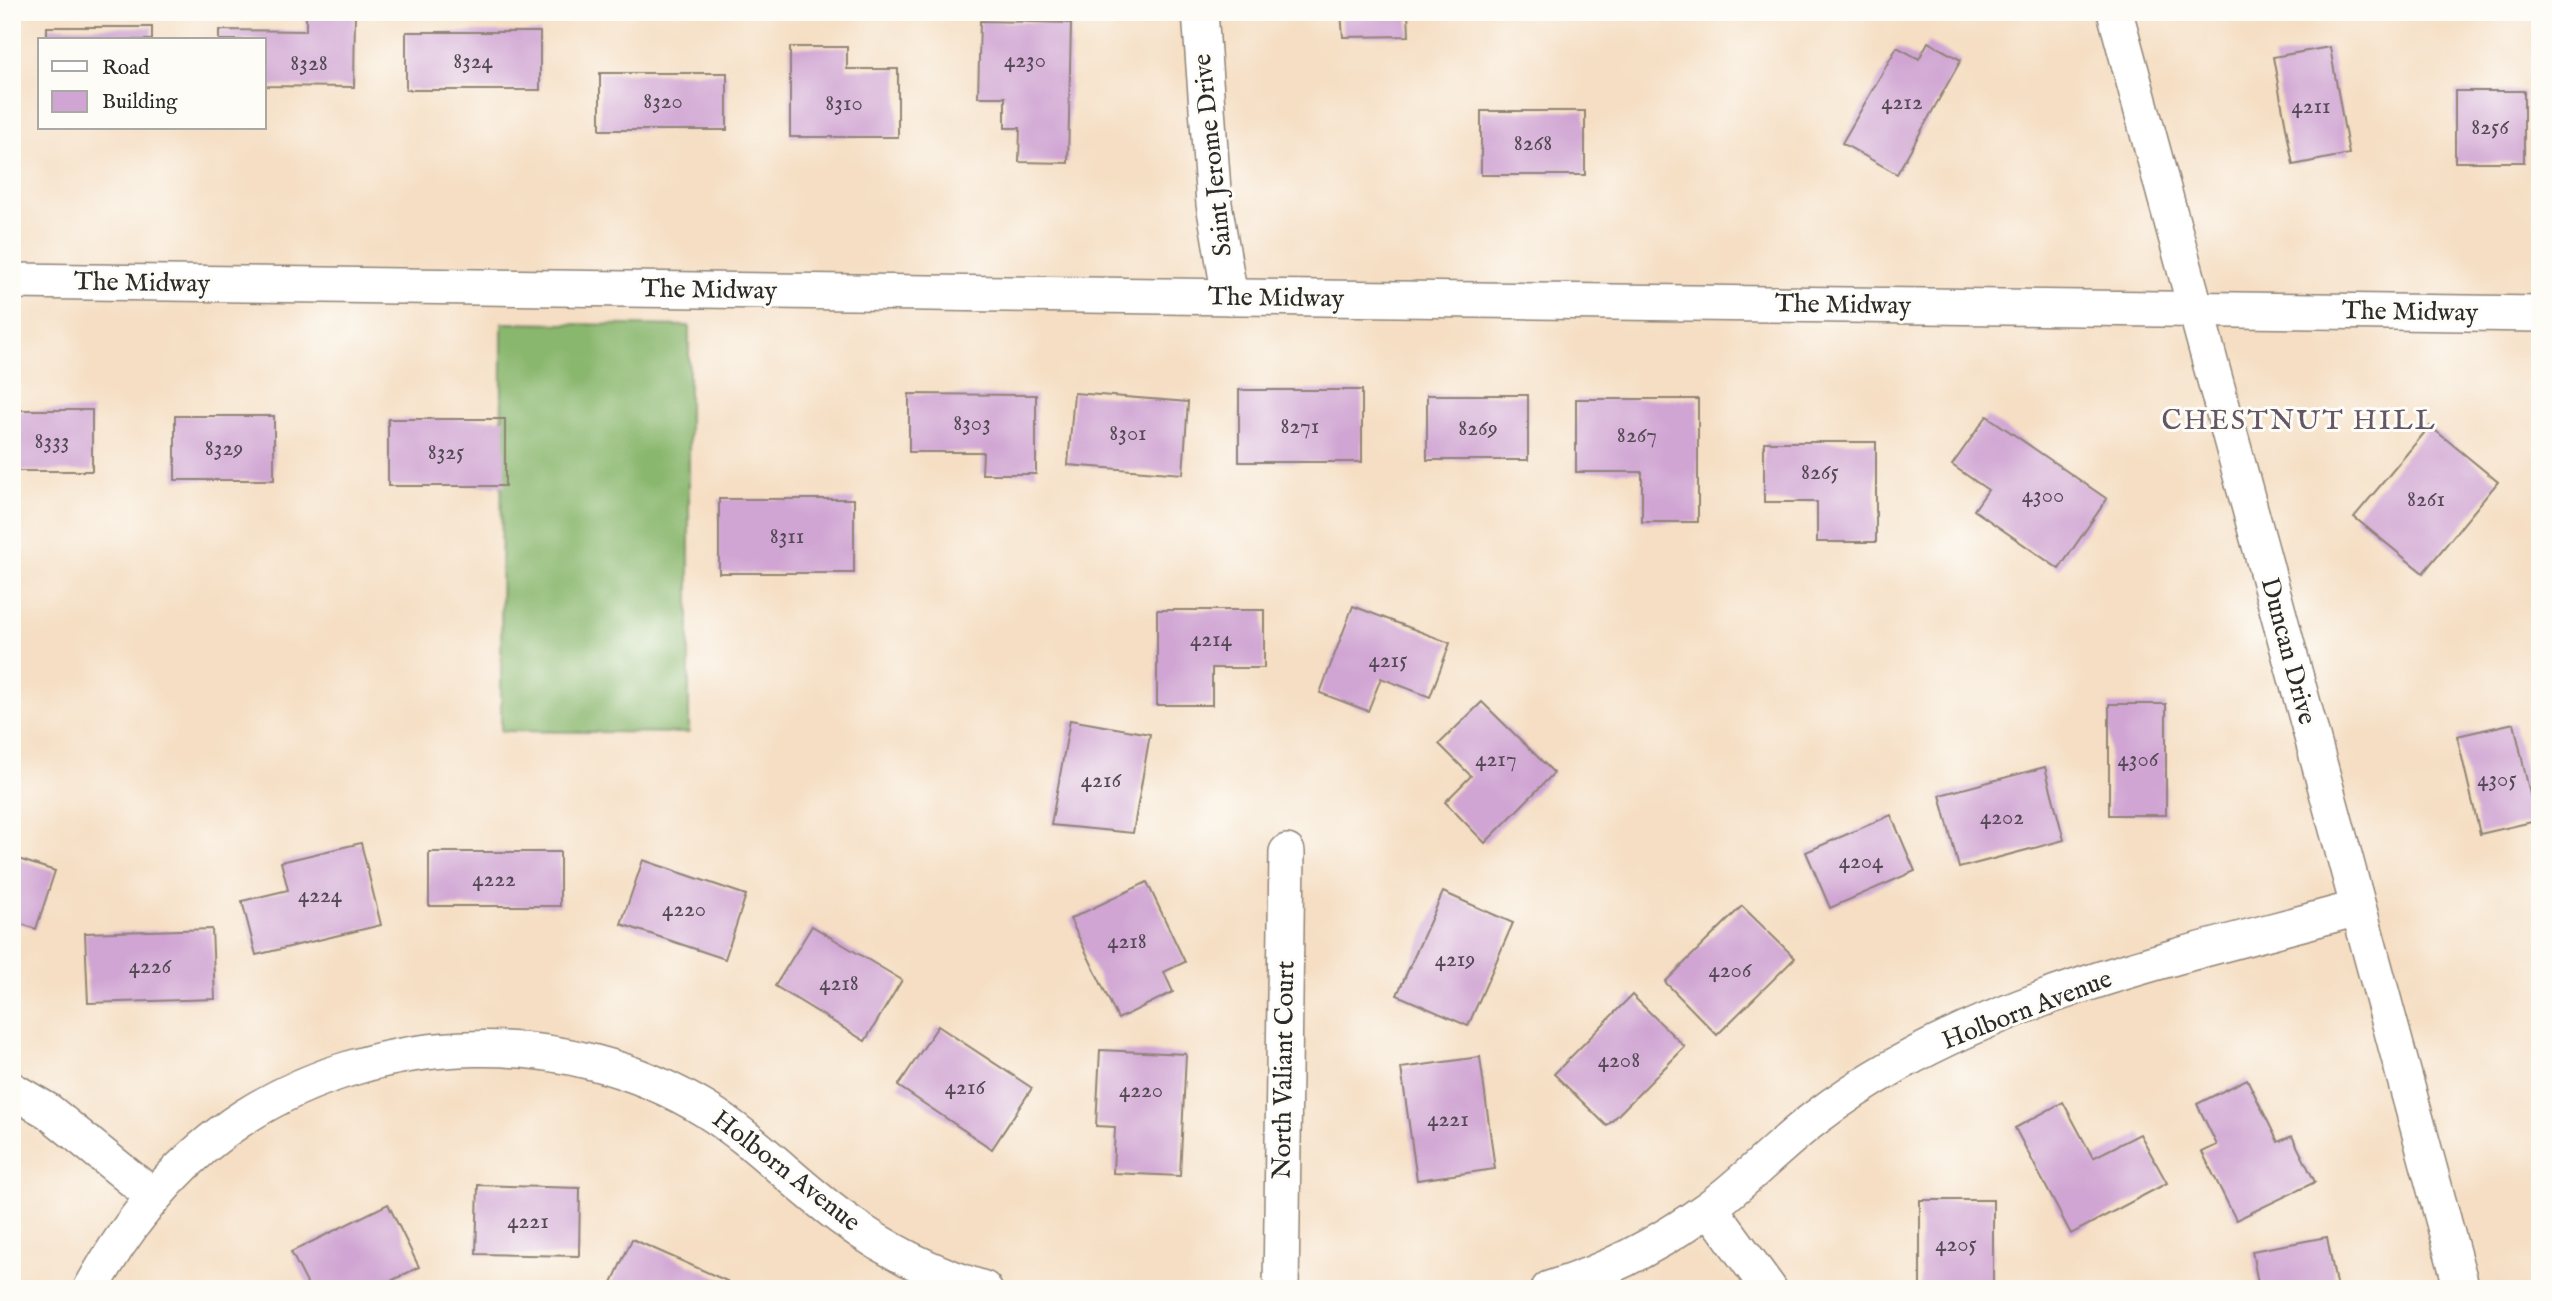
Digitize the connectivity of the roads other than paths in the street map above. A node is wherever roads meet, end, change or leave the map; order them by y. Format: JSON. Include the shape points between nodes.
{"nodes":[{"id":1,"x":1200,"y":12,"type":"edge"},
{"id":2,"x":2115,"y":12,"type":"edge"},
{"id":3,"x":12,"y":281,"type":"edge"},
{"id":4,"x":1230,"y":298,"type":"junction"},
{"id":5,"x":2195,"y":310,"type":"junction"},
{"id":6,"x":2540,"y":314,"type":"edge"},
{"id":7,"x":1287,"y":852,"type":"dead end"},
{"id":8,"x":2358,"y":908,"type":"junction"},
{"id":9,"x":12,"y":1090,"type":"edge"},
{"id":10,"x":154,"y":1197,"type":"junction"},
{"id":11,"x":1710,"y":1208,"type":"junction"},
{"id":12,"x":91,"y":1289,"type":"edge"},
{"id":13,"x":984,"y":1289,"type":"edge"},
{"id":14,"x":1281,"y":1289,"type":"edge"},
{"id":15,"x":1549,"y":1289,"type":"edge"},
{"id":16,"x":1769,"y":1289,"type":"edge"},
{"id":17,"x":2462,"y":1289,"type":"edge"}],
"edges":[{"from":1,"to":4,"type":"street","name":"Saint Jerome Drive","via":[[1214,204]]},
{"from":2,"to":5,"type":"street","name":"Duncan Drive"},
{"from":3,"to":4,"type":"street","name":"The Midway"},
{"from":4,"to":5,"type":"street","name":"The Midway"},
{"from":5,"to":6,"type":"street","name":"The Midway"},
{"from":5,"to":8,"type":"street","name":"Duncan Drive"},
{"from":7,"to":14,"type":"street","name":"North Valiant Court"},
{"from":8,"to":11,"type":"street","name":"Holborn Avenue","via":[[2069,988],[1980,1022],[1897,1065],[1814,1119]]},
{"from":8,"to":17,"type":"street","name":"Duncan Drive"},
{"from":9,"to":10,"type":"street","via":[[48,1111]]},
{"from":10,"to":12,"type":"street","name":"Holborn Avenue"},
{"from":10,"to":13,"type":"street","name":"Holborn Avenue","via":[[194,1156],[244,1117],[305,1084],[374,1060],[443,1049],[516,1049],[580,1058],[643,1078],[705,1109],[760,1148],[844,1219],[907,1258]]},
{"from":11,"to":15,"type":"street","name":"Holborn Avenue","via":[[1637,1253]]},
{"from":11,"to":16,"type":"street"}]}
